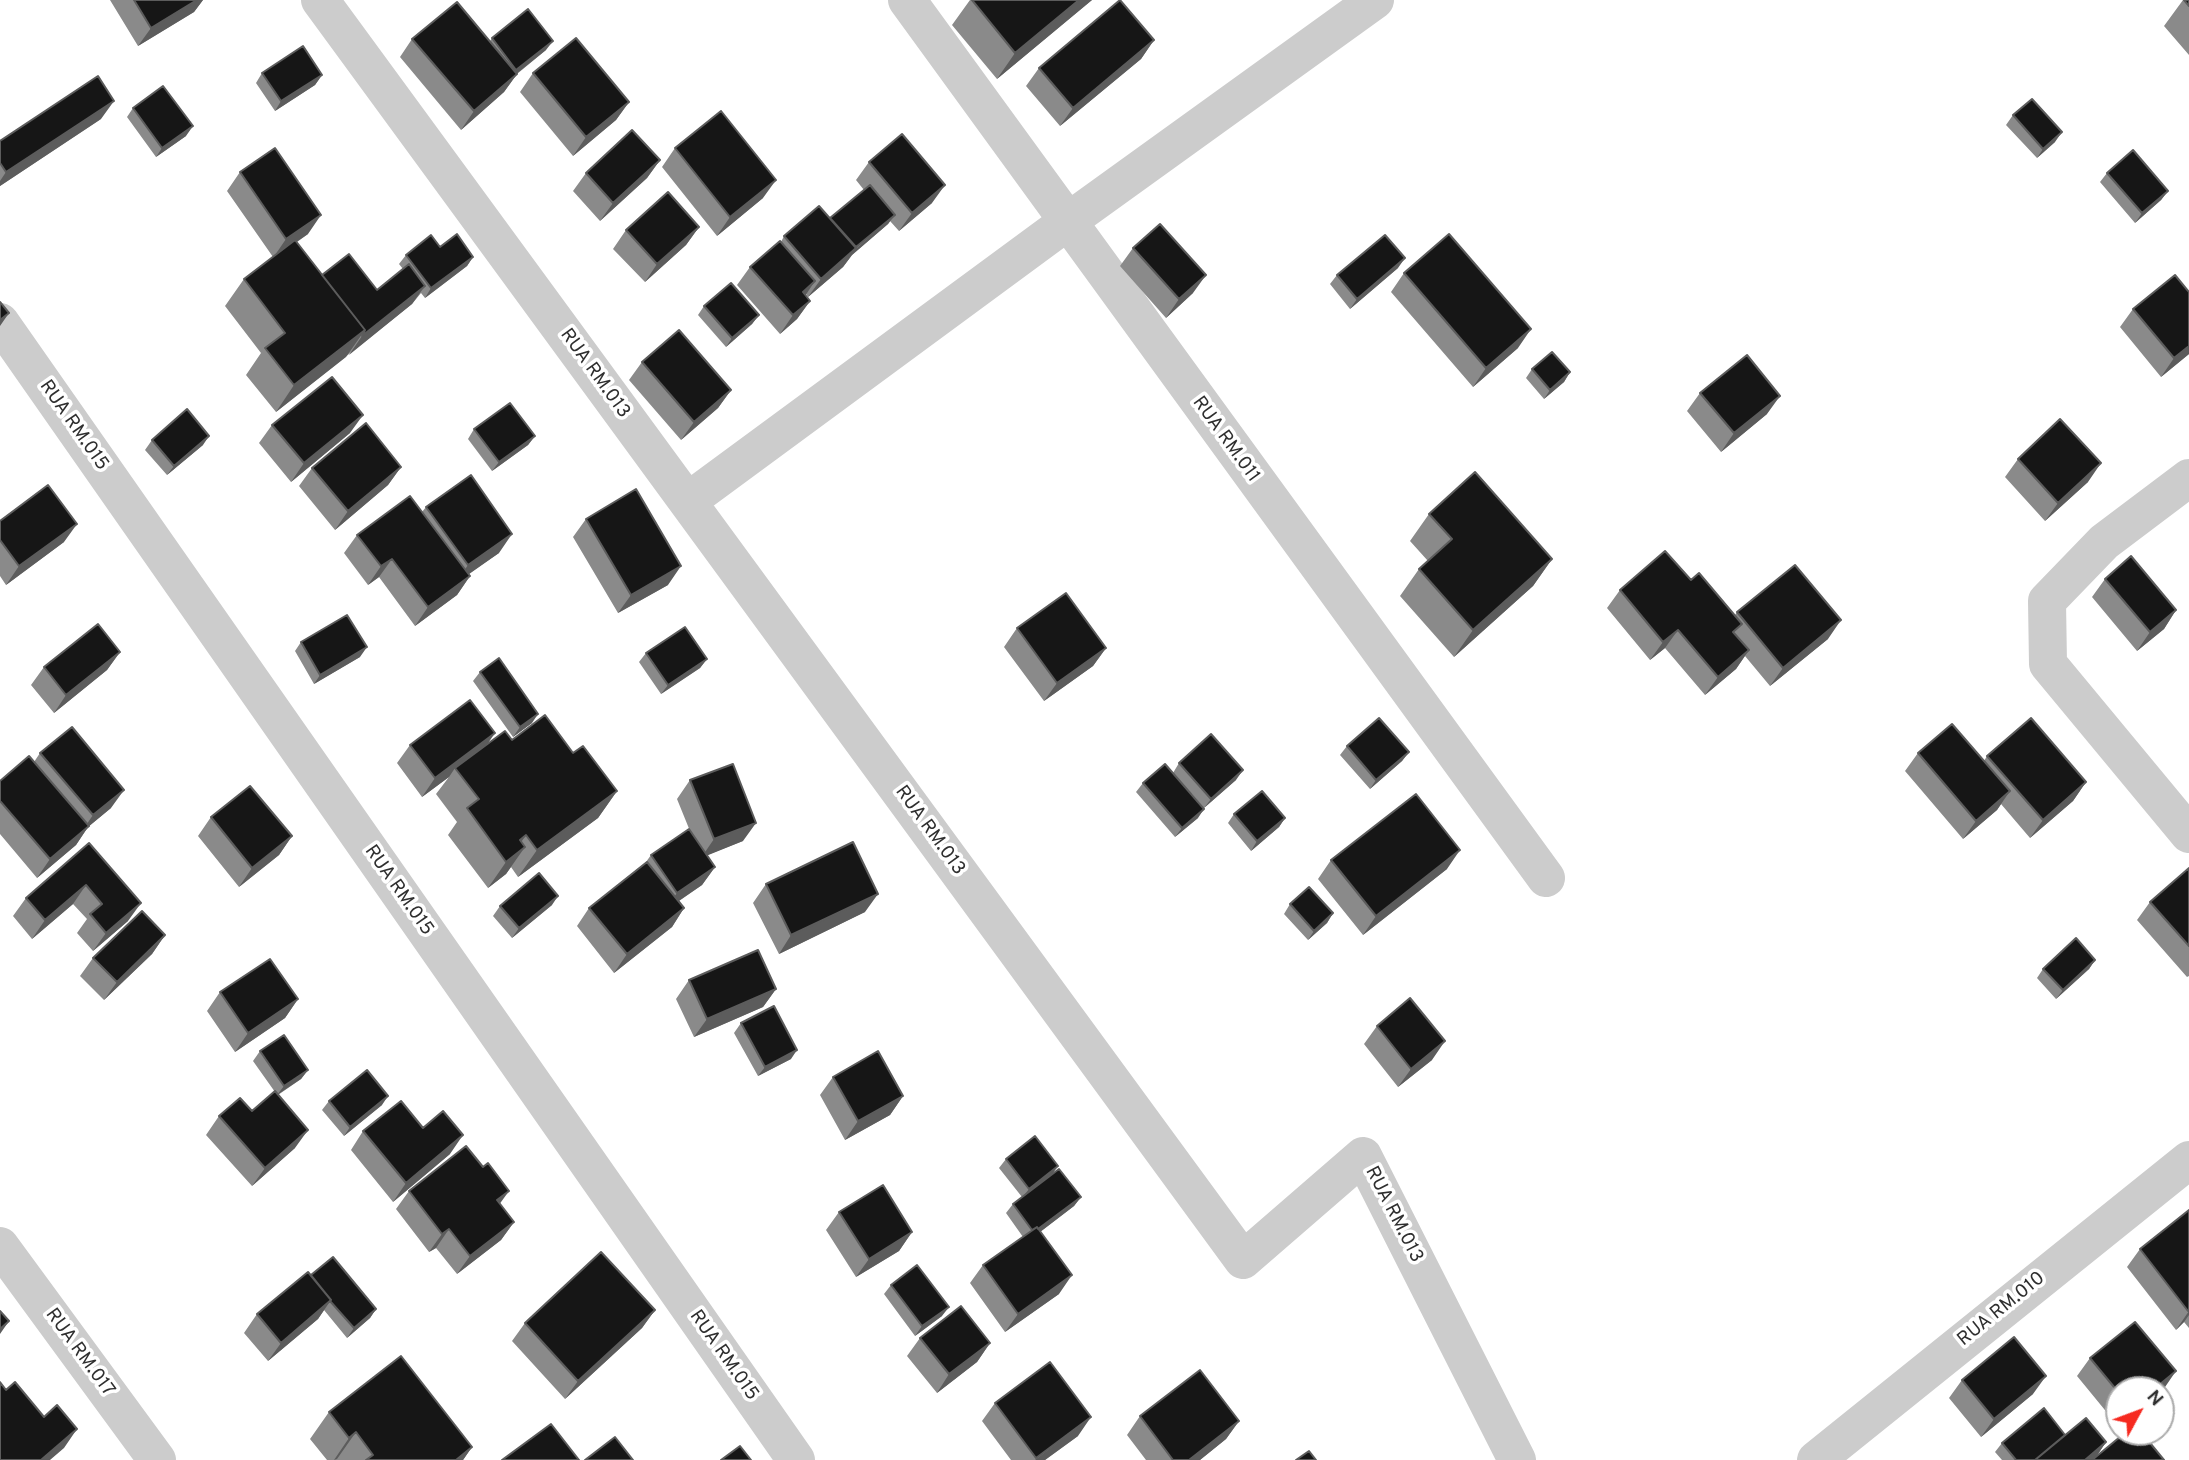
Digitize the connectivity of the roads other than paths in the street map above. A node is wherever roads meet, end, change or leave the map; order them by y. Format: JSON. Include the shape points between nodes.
{"nodes":[{"id":1,"x":320,"y":0,"type":"edge"},
{"id":2,"x":907,"y":0,"type":"edge"},
{"id":3,"x":1375,"y":0,"type":"edge"},
{"id":4,"x":1067,"y":222,"type":"junction"},
{"id":5,"x":0,"y":322,"type":"edge"},
{"id":6,"x":2189,"y":478,"type":"edge"},
{"id":7,"x":688,"y":501,"type":"junction"},
{"id":8,"x":2189,"y":834,"type":"edge"},
{"id":9,"x":1546,"y":878,"type":"dead end"},
{"id":10,"x":2189,"y":1160,"type":"edge"},
{"id":11,"x":0,"y":1246,"type":"edge"},
{"id":12,"x":157,"y":1460,"type":"edge"},
{"id":13,"x":796,"y":1460,"type":"edge"},
{"id":14,"x":1517,"y":1460,"type":"edge"},
{"id":15,"x":1816,"y":1460,"type":"edge"}],
"edges":[{"from":1,"to":7,"type":"street","name":"RUA RM.013"},
{"from":2,"to":4,"type":"street","name":"RUA RM.011"},
{"from":3,"to":4,"type":"street"},
{"from":4,"to":7,"type":"street"},
{"from":4,"to":9,"type":"street","name":"RUA RM.011"},
{"from":5,"to":13,"type":"street","name":"RUA RM.015"},
{"from":6,"to":8,"type":"street","via":[[2104,542],[2047,601],[2048,664]]},
{"from":7,"to":14,"type":"street","name":"RUA RM.013","via":[[1243,1260],[1363,1156]]},
{"from":10,"to":15,"type":"street","name":"RUA RM.010"},
{"from":11,"to":12,"type":"street","name":"RUA RM.017"}]}
